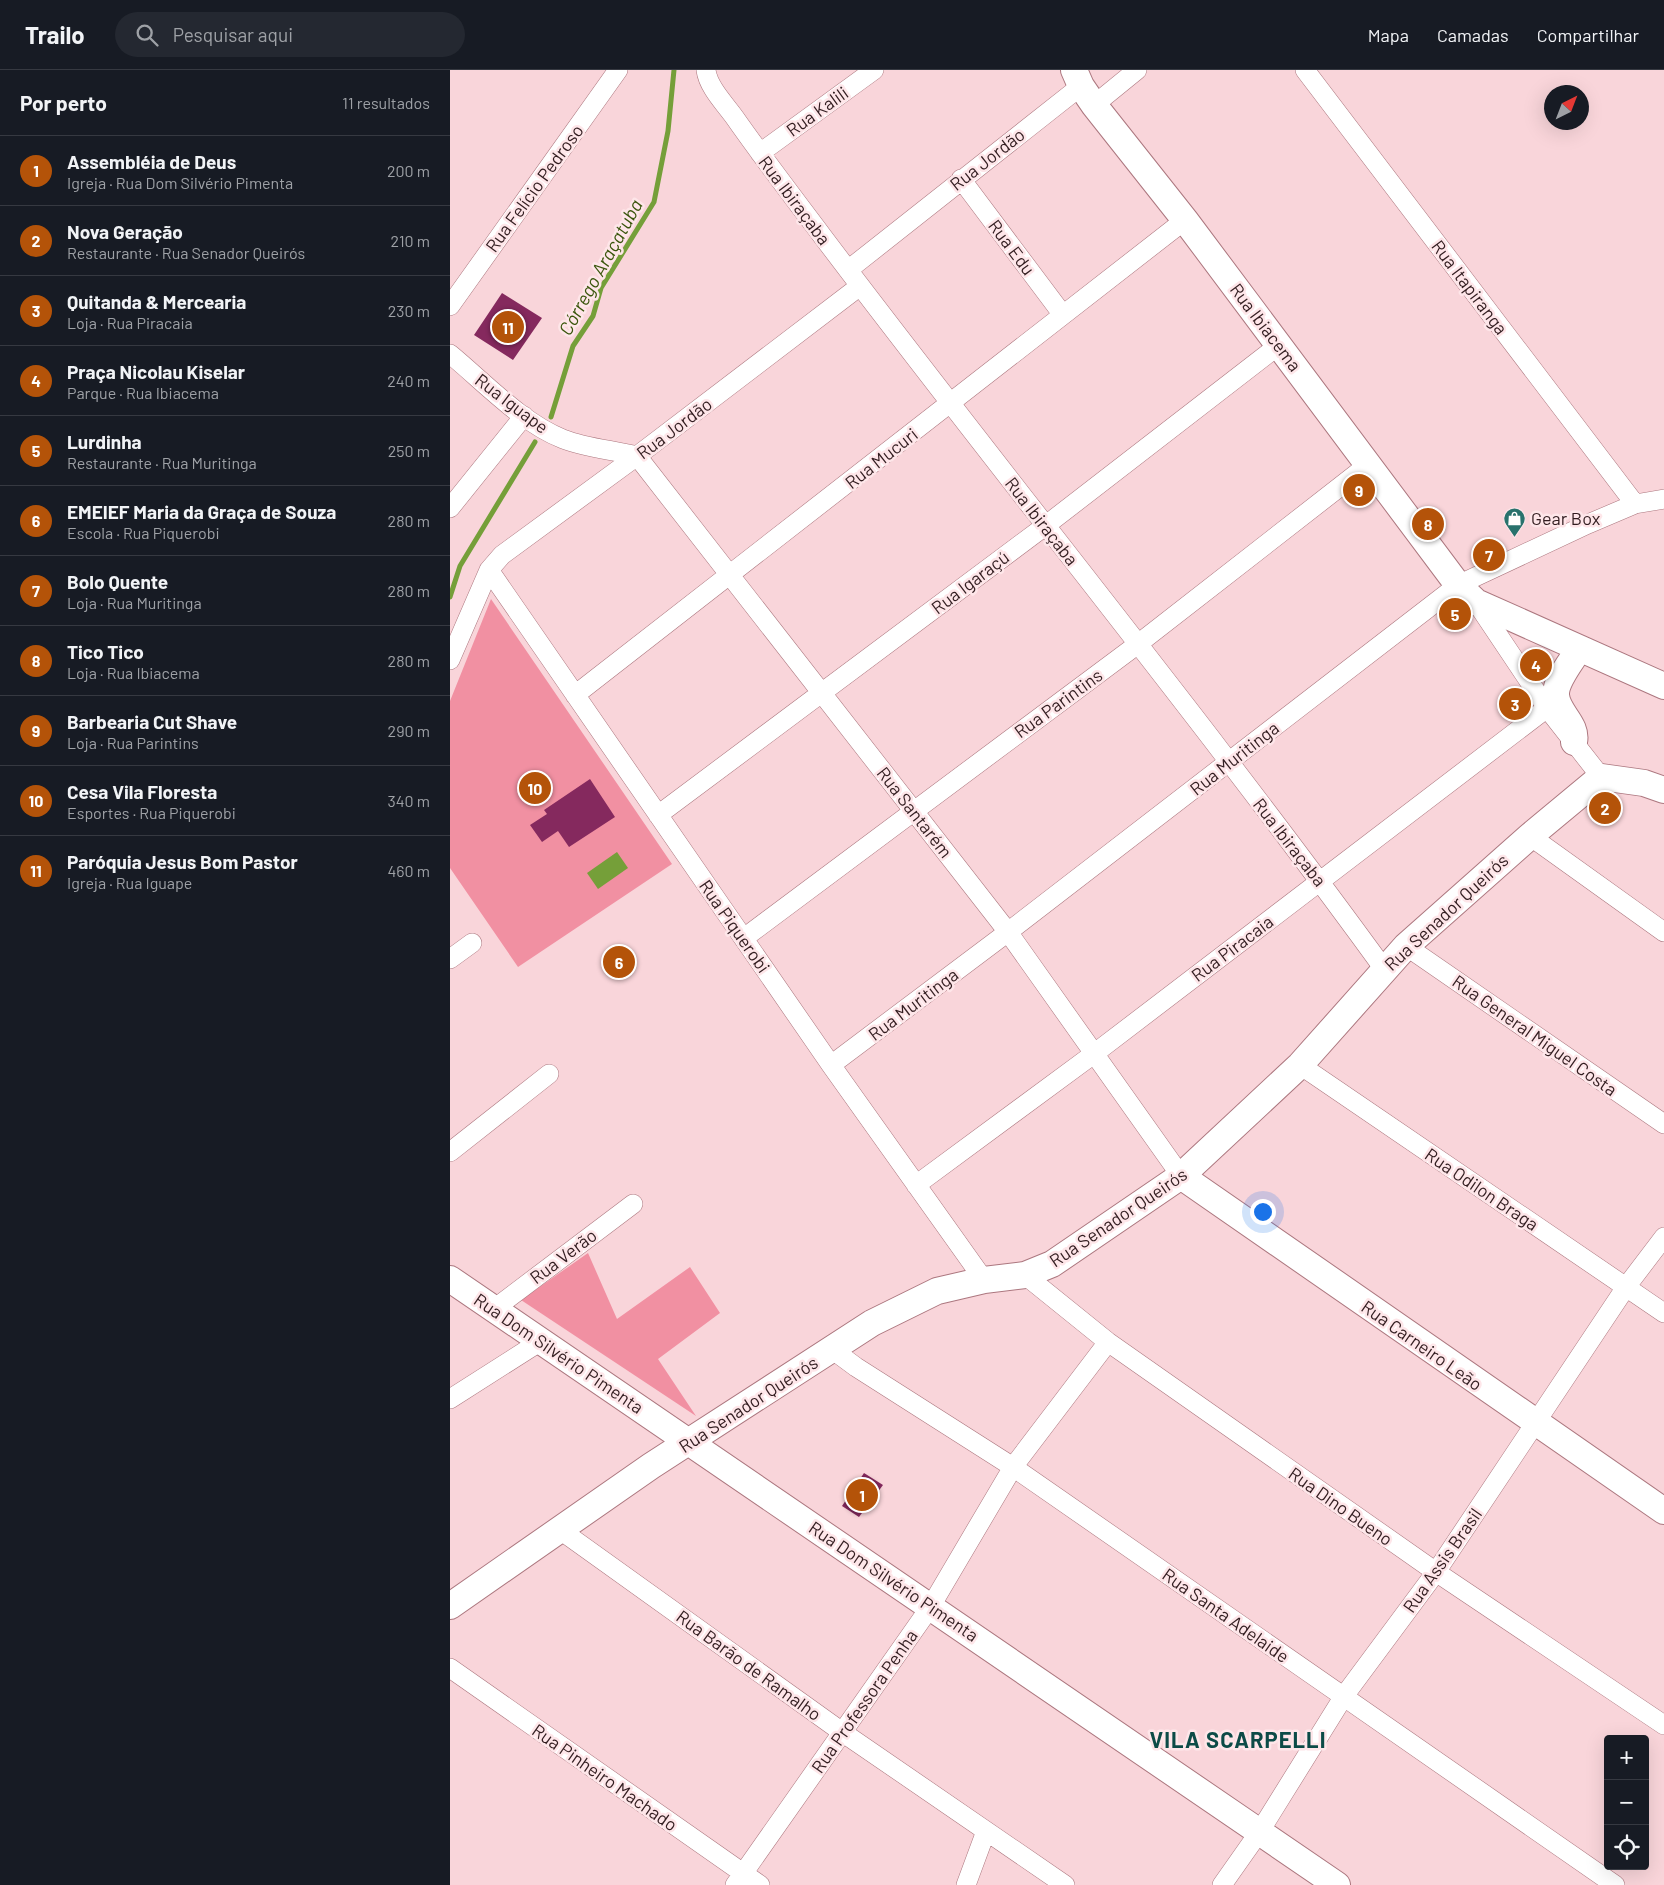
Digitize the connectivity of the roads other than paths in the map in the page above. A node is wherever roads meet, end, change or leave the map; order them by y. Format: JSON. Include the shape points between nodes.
{"nodes":[{"id":1,"x":706,"y":70,"type":"edge"},
{"id":2,"x":874,"y":70,"type":"edge"},
{"id":3,"x":1137,"y":70,"type":"edge"},
{"id":4,"x":1306,"y":70,"type":"edge"},
{"id":5,"x":615,"y":71,"type":"edge"},
{"id":6,"x":1083,"y":87,"type":"edge"},
{"id":7,"x":760,"y":153,"type":"junction"},
{"id":8,"x":961,"y":179,"type":"junction"},
{"id":9,"x":1185,"y":220,"type":"junction"},
{"id":10,"x":848,"y":270,"type":"junction"},
{"id":11,"x":860,"y":286,"type":"junction"},
{"id":12,"x":450,"y":306,"type":"edge"},
{"id":13,"x":1063,"y":315,"type":"junction"},
{"id":14,"x":1279,"y":345,"type":"junction"},
{"id":15,"x":450,"y":354,"type":"edge"},
{"id":16,"x":951,"y":403,"type":"junction"},
{"id":17,"x":524,"y":416,"type":"junction"},
{"id":18,"x":638,"y":456,"type":"junction"},
{"id":19,"x":1369,"y":464,"type":"junction"},
{"id":20,"x":1664,"y":499,"type":"edge"},
{"id":21,"x":1635,"y":504,"type":"junction"},
{"id":22,"x":450,"y":508,"type":"edge"},
{"id":23,"x":1045,"y":526,"type":"junction"},
{"id":24,"x":489,"y":570,"type":"junction"},
{"id":25,"x":730,"y":575,"type":"junction"},
{"id":26,"x":1467,"y":593,"type":"junction"},
{"id":27,"x":1138,"y":644,"type":"junction"},
{"id":28,"x":1579,"y":649,"type":"junction"},
{"id":29,"x":450,"y":660,"type":"edge"},
{"id":30,"x":1664,"y":686,"type":"edge"},
{"id":31,"x":822,"y":693,"type":"junction"},
{"id":32,"x":576,"y":695,"type":"junction"},
{"id":33,"x":1547,"y":708,"type":"junction"},
{"id":34,"x":1574,"y":742,"type":"junction"},
{"id":35,"x":1228,"y":762,"type":"junction"},
{"id":36,"x":1601,"y":777,"type":"junction"},
{"id":37,"x":1664,"y":790,"type":"edge"},
{"id":38,"x":913,"y":810,"type":"junction"},
{"id":39,"x":658,"y":815,"type":"junction"},
{"id":40,"x":1530,"y":836,"type":"junction"},
{"id":41,"x":1320,"y":881,"type":"junction"},
{"id":42,"x":1008,"y":932,"type":"junction"},
{"id":43,"x":1664,"y":932,"type":"edge"},
{"id":44,"x":744,"y":938,"type":"junction"},
{"id":45,"x":472,"y":943,"type":"dead end"},
{"id":46,"x":1406,"y":946,"type":"junction"},
{"id":47,"x":450,"y":960,"type":"edge"},
{"id":48,"x":1384,"y":969,"type":"junction"},
{"id":49,"x":1095,"y":1052,"type":"junction"},
{"id":50,"x":832,"y":1065,"type":"junction"},
{"id":51,"x":1300,"y":1065,"type":"junction"},
{"id":52,"x":549,"y":1074,"type":"dead end"},
{"id":53,"x":1664,"y":1124,"type":"edge"},
{"id":54,"x":450,"y":1152,"type":"edge"},
{"id":55,"x":1181,"y":1176,"type":"junction"},
{"id":56,"x":916,"y":1185,"type":"junction"},
{"id":57,"x":632,"y":1204,"type":"dead end"},
{"id":58,"x":1664,"y":1237,"type":"edge"},
{"id":59,"x":1025,"y":1275,"type":"junction"},
{"id":60,"x":450,"y":1279,"type":"edge"},
{"id":61,"x":984,"y":1280,"type":"junction"},
{"id":62,"x":1626,"y":1287,"type":"junction"},
{"id":63,"x":494,"y":1309,"type":"junction"},
{"id":64,"x":1664,"y":1314,"type":"edge"},
{"id":65,"x":541,"y":1341,"type":"junction"},
{"id":66,"x":1108,"y":1342,"type":"junction"},
{"id":67,"x":833,"y":1350,"type":"junction"},
{"id":68,"x":450,"y":1399,"type":"edge"},
{"id":69,"x":1534,"y":1423,"type":"junction"},
{"id":70,"x":689,"y":1442,"type":"junction"},
{"id":71,"x":1013,"y":1467,"type":"junction"},
{"id":72,"x":1664,"y":1512,"type":"edge"},
{"id":73,"x":558,"y":1529,"type":"junction"},
{"id":74,"x":1436,"y":1572,"type":"junction"},
{"id":75,"x":450,"y":1606,"type":"edge"},
{"id":76,"x":931,"y":1606,"type":"junction"},
{"id":77,"x":450,"y":1668,"type":"edge"},
{"id":78,"x":1344,"y":1696,"type":"junction"},
{"id":79,"x":1664,"y":1725,"type":"edge"},
{"id":80,"x":842,"y":1732,"type":"junction"},
{"id":81,"x":986,"y":1831,"type":"junction"},
{"id":82,"x":1260,"y":1831,"type":"junction"},
{"id":83,"x":739,"y":1879,"type":"edge"},
{"id":84,"x":760,"y":1885,"type":"edge"},
{"id":85,"x":966,"y":1885,"type":"edge"},
{"id":86,"x":1065,"y":1885,"type":"edge"},
{"id":87,"x":1222,"y":1885,"type":"edge"},
{"id":88,"x":1337,"y":1885,"type":"edge"},
{"id":89,"x":1615,"y":1885,"type":"edge"}],
"edges":[{"from":1,"to":7,"type":"street","name":"Rua Ibiraçaba","via":[[713,86]]},
{"from":2,"to":7,"type":"street","name":"Rua Kalili"},
{"from":3,"to":6,"type":"street","name":"Rua Jordão"},
{"from":4,"to":21,"type":"street","name":"Rua Itapiranga"},
{"from":5,"to":12,"type":"street","name":"Rua Felício Pedroso"},
{"from":6,"to":8,"type":"street","name":"Rua Jordão"},
{"from":6,"to":9,"type":"street","name":"Rua Ibiacema"},
{"from":7,"to":10,"type":"street","name":"Rua Ibiraçaba"},
{"from":8,"to":10,"type":"street","name":"Rua Jordão"},
{"from":8,"to":13,"type":"street","name":"Rua Edu"},
{"from":9,"to":13,"type":"street","name":"Rua Mucuri"},
{"from":9,"to":14,"type":"street","name":"Rua Ibiacema"},
{"from":10,"to":11,"type":"street","name":"Rua Ibiraçaba"},
{"from":11,"to":16,"type":"street","name":"Rua Ibiraçaba"},
{"from":11,"to":18,"type":"street","name":"Rua Jordão"},
{"from":13,"to":16,"type":"street","name":"Rua Mucuri"},
{"from":14,"to":19,"type":"street","name":"Rua Ibiacema"},
{"from":14,"to":23,"type":"street","name":"Rua Igaraçú"},
{"from":15,"to":17,"type":"street","name":"Rua Iguape"},
{"from":16,"to":23,"type":"street","name":"Rua Ibiraçaba"},
{"from":16,"to":25,"type":"street","name":"Rua Mucuri"},
{"from":17,"to":18,"type":"street","name":"Rua Iguape","via":[[564,440]]},
{"from":17,"to":22,"type":"street"},
{"from":18,"to":24,"type":"street","name":"Rua Jordão","via":[[518,542]]},
{"from":18,"to":25,"type":"street","name":"Rua Santarém"},
{"from":19,"to":26,"type":"street","name":"Rua Ibiacema"},
{"from":19,"to":27,"type":"street","name":"Rua Parintins"},
{"from":20,"to":21,"type":"street","name":"Rua Muritinga"},
{"from":21,"to":26,"type":"street","name":"Rua Muritinga","via":[[1588,524]]},
{"from":23,"to":27,"type":"street","name":"Rua Ibiraçaba"},
{"from":23,"to":31,"type":"street","name":"Rua Igaraçú"},
{"from":24,"to":29,"type":"street","name":"Rua Jordão"},
{"from":24,"to":32,"type":"street","name":"Rua Piquerobi"},
{"from":25,"to":31,"type":"street","name":"Rua Santarém"},
{"from":25,"to":32,"type":"street","name":"Rua Mucuri"},
{"from":26,"to":28,"type":"street"},
{"from":26,"to":33,"type":"street","name":"Rua Ibiacema"},
{"from":26,"to":35,"type":"street","name":"Rua Muritinga"},
{"from":27,"to":35,"type":"street","name":"Rua Ibiraçaba"},
{"from":27,"to":38,"type":"street","name":"Rua Parintins"},
{"from":28,"to":30,"type":"street"},
{"from":28,"to":34,"type":"street","via":[[1558,685],[1556,696],[1576,733]]},
{"from":31,"to":38,"type":"street","name":"Rua Santarém"},
{"from":31,"to":39,"type":"street","name":"Rua Igaraçú"},
{"from":32,"to":39,"type":"street","name":"Rua Piquerobi"},
{"from":33,"to":34,"type":"street","name":"Rua Ibiacema"},
{"from":33,"to":41,"type":"street","name":"Rua Piracaia"},
{"from":34,"to":36,"type":"street","name":"Rua Ibiacema"},
{"from":35,"to":41,"type":"street","name":"Rua Ibiraçaba"},
{"from":35,"to":42,"type":"street","name":"Rua Muritinga"},
{"from":36,"to":37,"type":"street","via":[[1644,782]]},
{"from":36,"to":40,"type":"street","name":"Rua Senador Queirós"},
{"from":38,"to":42,"type":"street","name":"Rua Santarém"},
{"from":38,"to":44,"type":"street","name":"Rua Parintins"},
{"from":39,"to":44,"type":"street","name":"Rua Piquerobi"},
{"from":40,"to":43,"type":"street"},
{"from":40,"to":46,"type":"street","name":"Rua Senador Queirós"},
{"from":41,"to":48,"type":"street","name":"Rua Ibiraçaba"},
{"from":41,"to":49,"type":"street","name":"Rua Piracaia"},
{"from":42,"to":49,"type":"street","name":"Rua Santarém"},
{"from":42,"to":50,"type":"street","name":"Rua Muritinga"},
{"from":44,"to":50,"type":"street","name":"Rua Piquerobi"},
{"from":45,"to":47,"type":"street"},
{"from":46,"to":48,"type":"street","name":"Rua Senador Queirós"},
{"from":46,"to":53,"type":"street","name":"Rua General Miguel Costa"},
{"from":48,"to":51,"type":"street","name":"Rua Senador Queirós"},
{"from":49,"to":55,"type":"street","name":"Rua Santarém"},
{"from":49,"to":56,"type":"street","name":"Rua Piracaia"},
{"from":50,"to":56,"type":"street","name":"Rua Piquerobi"},
{"from":51,"to":55,"type":"street","name":"Rua Senador Queirós"},
{"from":51,"to":62,"type":"street","name":"Rua Odilon Braga"},
{"from":52,"to":54,"type":"street"},
{"from":55,"to":59,"type":"street","name":"Rua Senador Queirós","via":[[1052,1264]]},
{"from":55,"to":69,"type":"street","name":"Rua Carneiro Leão"},
{"from":56,"to":61,"type":"street","name":"Rua Piquerobi"},
{"from":57,"to":63,"type":"street","name":"Rua Verão"},
{"from":58,"to":62,"type":"street","name":"Rua Assis Brasil"},
{"from":59,"to":61,"type":"street","name":"Rua Senador Queirós"},
{"from":59,"to":66,"type":"street","name":"Rua Dino Bueno"},
{"from":60,"to":63,"type":"street","name":"Rua Dom Silvério Pimenta"},
{"from":61,"to":67,"type":"street","name":"Rua Senador Queirós","via":[[937,1291],[872,1323]]},
{"from":62,"to":64,"type":"street","name":"Rua Odilon Braga"},
{"from":62,"to":69,"type":"street","name":"Rua Assis Brasil"},
{"from":63,"to":65,"type":"street","name":"Rua Dom Silvério Pimenta"},
{"from":65,"to":68,"type":"street"},
{"from":65,"to":70,"type":"street","name":"Rua Dom Silvério Pimenta"},
{"from":66,"to":71,"type":"street","name":"Rua Professora Penha"},
{"from":66,"to":74,"type":"street","name":"Rua Dino Bueno"},
{"from":67,"to":70,"type":"street","name":"Rua Senador Queirós"},
{"from":67,"to":71,"type":"street","name":"Rua Santa Adelaide"},
{"from":69,"to":72,"type":"street","name":"Rua Carneiro Leão"},
{"from":69,"to":74,"type":"street","name":"Rua Assis Brasil"},
{"from":70,"to":73,"type":"street","name":"Rua Senador Queirós"},
{"from":70,"to":76,"type":"street","name":"Rua Dom Silvério Pimenta"},
{"from":71,"to":76,"type":"street","name":"Rua Professora Penha"},
{"from":71,"to":78,"type":"street","name":"Rua Santa Adelaide"},
{"from":73,"to":75,"type":"street","name":"Rua Senador Queirós"},
{"from":73,"to":80,"type":"street","name":"Rua Barão de Ramalho"},
{"from":74,"to":78,"type":"street","name":"Rua Assis Brasil"},
{"from":74,"to":79,"type":"street","name":"Rua Dino Bueno"},
{"from":76,"to":80,"type":"street","name":"Rua Professora Penha"},
{"from":76,"to":82,"type":"street","name":"Rua Dom Silvério Pimenta"},
{"from":77,"to":83,"type":"street","name":"Rua Pinheiro Machado"},
{"from":78,"to":82,"type":"street","name":"Rua Assis Brasil"},
{"from":78,"to":89,"type":"street","name":"Rua Santa Adelaide"},
{"from":80,"to":81,"type":"street","name":"Rua Barão de Ramalho"},
{"from":80,"to":83,"type":"street","name":"Rua Professora Penha"},
{"from":81,"to":85,"type":"street"},
{"from":81,"to":86,"type":"street","name":"Rua Barão de Ramalho"},
{"from":82,"to":87,"type":"street","name":"Rua Assis Brasil"},
{"from":82,"to":88,"type":"street","name":"Rua Dom Silvério Pimenta"},
{"from":83,"to":84,"type":"street","name":"Rua Pinheiro Machado"}]}
